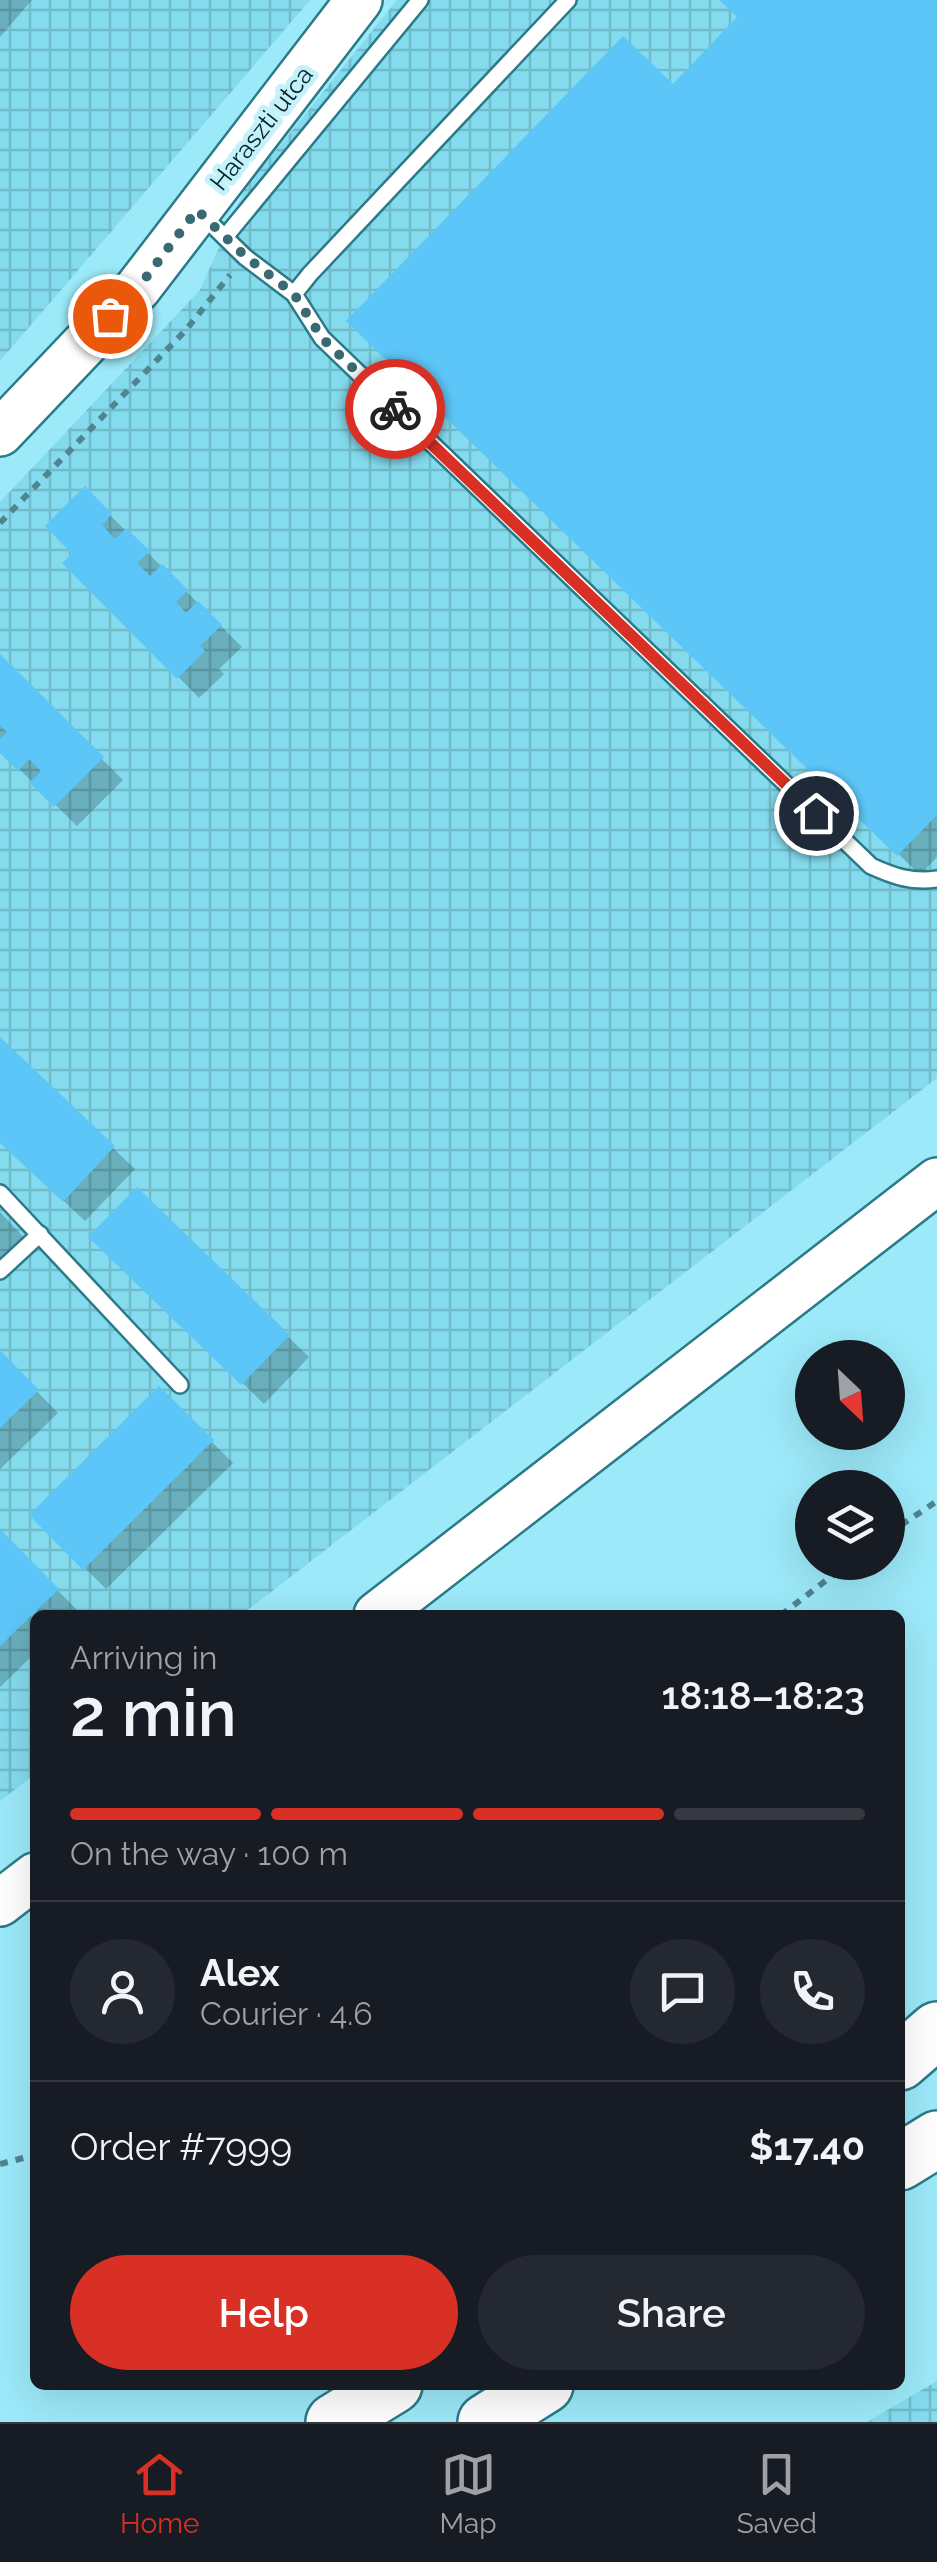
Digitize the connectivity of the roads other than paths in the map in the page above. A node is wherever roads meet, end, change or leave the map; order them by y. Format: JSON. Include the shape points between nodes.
{"nodes":[{"id":1,"x":360,"y":0,"type":"edge"},
{"id":2,"x":420,"y":0,"type":"edge"},
{"id":3,"x":568,"y":0,"type":"edge"},
{"id":4,"x":211,"y":223,"type":"junction"},
{"id":5,"x":294,"y":294,"type":"junction"},
{"id":6,"x":0,"y":433,"type":"edge"},
{"id":7,"x":937,"y":879,"type":"edge"},
{"id":8,"x":937,"y":1181,"type":"edge"},
{"id":9,"x":0,"y":1193,"type":"edge"},
{"id":10,"x":40,"y":1234,"type":"junction"},
{"id":11,"x":0,"y":1271,"type":"edge"},
{"id":12,"x":180,"y":1385,"type":"dead end"},
{"id":13,"x":383,"y":1610,"type":"edge"},
{"id":14,"x":30,"y":1880,"type":"edge"},
{"id":15,"x":0,"y":1903,"type":"edge"},
{"id":16,"x":937,"y":2030,"type":"edge"},
{"id":17,"x":937,"y":2048,"type":"edge"},
{"id":18,"x":905,"y":2058,"type":"edge"},
{"id":19,"x":905,"y":2068,"type":"edge"},
{"id":20,"x":937,"y":2139,"type":"edge"},
{"id":21,"x":937,"y":2156,"type":"edge"},
{"id":22,"x":905,"y":2159,"type":"edge"},
{"id":23,"x":905,"y":2172,"type":"edge"},
{"id":24,"x":386,"y":2390,"type":"edge"},
{"id":25,"x":537,"y":2390,"type":"edge"},
{"id":26,"x":334,"y":2422,"type":"edge"},
{"id":27,"x":486,"y":2422,"type":"edge"}],
"edges":[{"from":1,"to":4,"type":"street","name":"Haraszti utca"},
{"from":2,"to":4,"type":"lane"},
{"from":3,"to":5,"type":"lane"},
{"from":4,"to":5,"type":"lane"},
{"from":4,"to":6,"type":"street","name":"Haraszti utca","via":[[138,288]]},
{"from":5,"to":7,"type":"lane","via":[[322,338],[871,866],[897,878]]},
{"from":8,"to":13,"type":"street"},
{"from":9,"to":10,"type":"lane"},
{"from":10,"to":11,"type":"lane"},
{"from":10,"to":12,"type":"lane"},
{"from":14,"to":15,"type":"street"},
{"from":16,"to":18,"type":"highway"},
{"from":17,"to":19,"type":"highway"},
{"from":20,"to":22,"type":"highway"},
{"from":21,"to":23,"type":"highway"},
{"from":24,"to":26,"type":"highway"},
{"from":25,"to":27,"type":"highway"}]}
